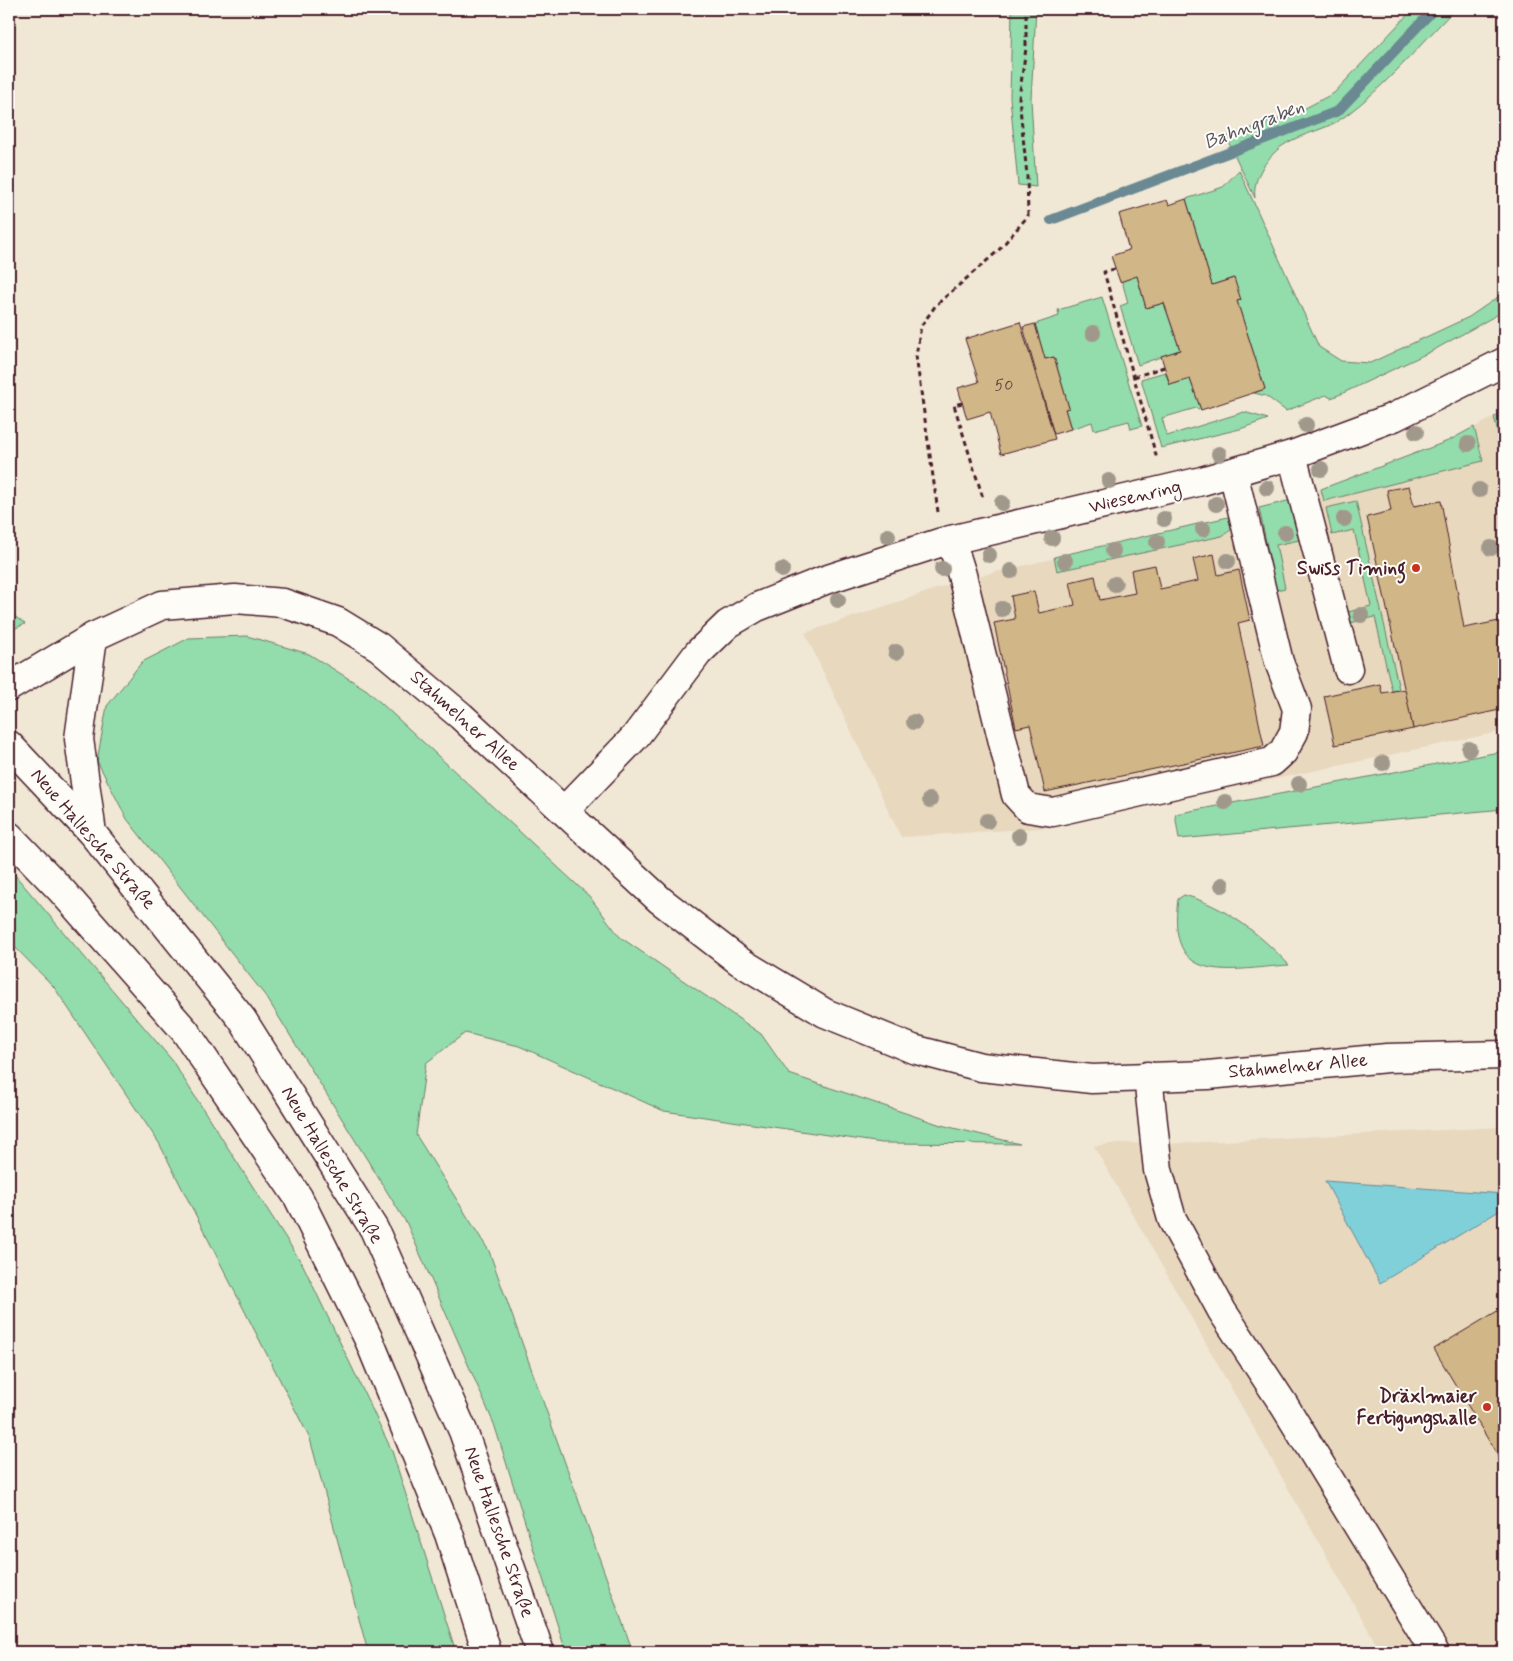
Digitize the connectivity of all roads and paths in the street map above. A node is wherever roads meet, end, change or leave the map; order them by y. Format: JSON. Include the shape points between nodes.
{"nodes":[{"id":1,"x":1026,"y":9,"type":"edge"},
{"id":2,"x":1115,"y":269,"type":"dead end"},
{"id":3,"x":1504,"y":362,"type":"edge"},
{"id":4,"x":1164,"y":367,"type":"dead end"},
{"id":5,"x":1134,"y":376,"type":"junction"},
{"id":6,"x":962,"y":403,"type":"dead end"},
{"id":7,"x":1292,"y":455,"type":"junction"},
{"id":8,"x":1157,"y":459,"type":"dead end"},
{"id":9,"x":1233,"y":472,"type":"junction"},
{"id":10,"x":983,"y":498,"type":"dead end"},
{"id":11,"x":947,"y":541,"type":"junction"},
{"id":12,"x":93,"y":637,"type":"junction"},
{"id":13,"x":1348,"y":669,"type":"dead end"},
{"id":14,"x":9,"y":687,"type":"edge"},
{"id":15,"x":9,"y":744,"type":"edge"},
{"id":16,"x":564,"y":811,"type":"junction"},
{"id":17,"x":92,"y":833,"type":"junction"},
{"id":18,"x":9,"y":836,"type":"edge"},
{"id":19,"x":1504,"y":1055,"type":"edge"},
{"id":20,"x":1148,"y":1076,"type":"junction"},
{"id":21,"x":487,"y":1652,"type":"edge"},
{"id":22,"x":540,"y":1652,"type":"edge"},
{"id":23,"x":1435,"y":1652,"type":"edge"}],
"edges":[{"from":1,"to":11,"type":"path","via":[[1026,48],[1020,98],[1028,216],[998,251],[936,305],[921,326],[916,356]]},
{"from":2,"to":5,"type":"path","via":[[1104,272]]},
{"from":3,"to":7,"type":"street","name":"Wiesenring","via":[[1394,417]]},
{"from":4,"to":5,"type":"path"},
{"from":5,"to":8,"type":"path"},
{"from":6,"to":10,"type":"path","via":[[954,406]]},
{"from":7,"to":9,"type":"street","name":"Wiesenring"},
{"from":7,"to":13,"type":"street"},
{"from":9,"to":11,"type":"street","name":"Wiesenring"},
{"from":9,"to":11,"type":"street","via":[[1279,662],[1297,709],[1294,732],[1283,752],[1272,762],[1053,812],[1028,808],[1016,795],[962,575]]},
{"from":11,"to":16,"type":"street","name":"Wiesenring","via":[[825,580],[757,607],[728,624],[698,653],[635,737]]},
{"from":12,"to":14,"type":"street","name":"Stahmelner Allee"},
{"from":12,"to":16,"type":"street","name":"Stahmelner Allee","via":[[162,605],[235,599],[283,603],[338,622],[387,653]]},
{"from":12,"to":17,"type":"street","via":[[79,739]]},
{"from":15,"to":17,"type":"street","name":"Neue Hallesche Straße"},
{"from":16,"to":20,"type":"street","name":"Stahmelner Allee","via":[[660,900],[739,961],[824,1013],[913,1049],[981,1067],[1092,1079]]},
{"from":17,"to":22,"type":"street","name":"Neue Hallesche Straße","via":[[242,1019],[374,1229],[463,1431]]},
{"from":18,"to":21,"type":"street","via":[[185,1031],[298,1197],[369,1340],[449,1534]]},
{"from":19,"to":20,"type":"street","name":"Stahmelner Allee","via":[[1387,1058],[1208,1075]]},
{"from":20,"to":23,"type":"street","via":[[1158,1170],[1172,1218],[1222,1311],[1284,1405]]}]}
